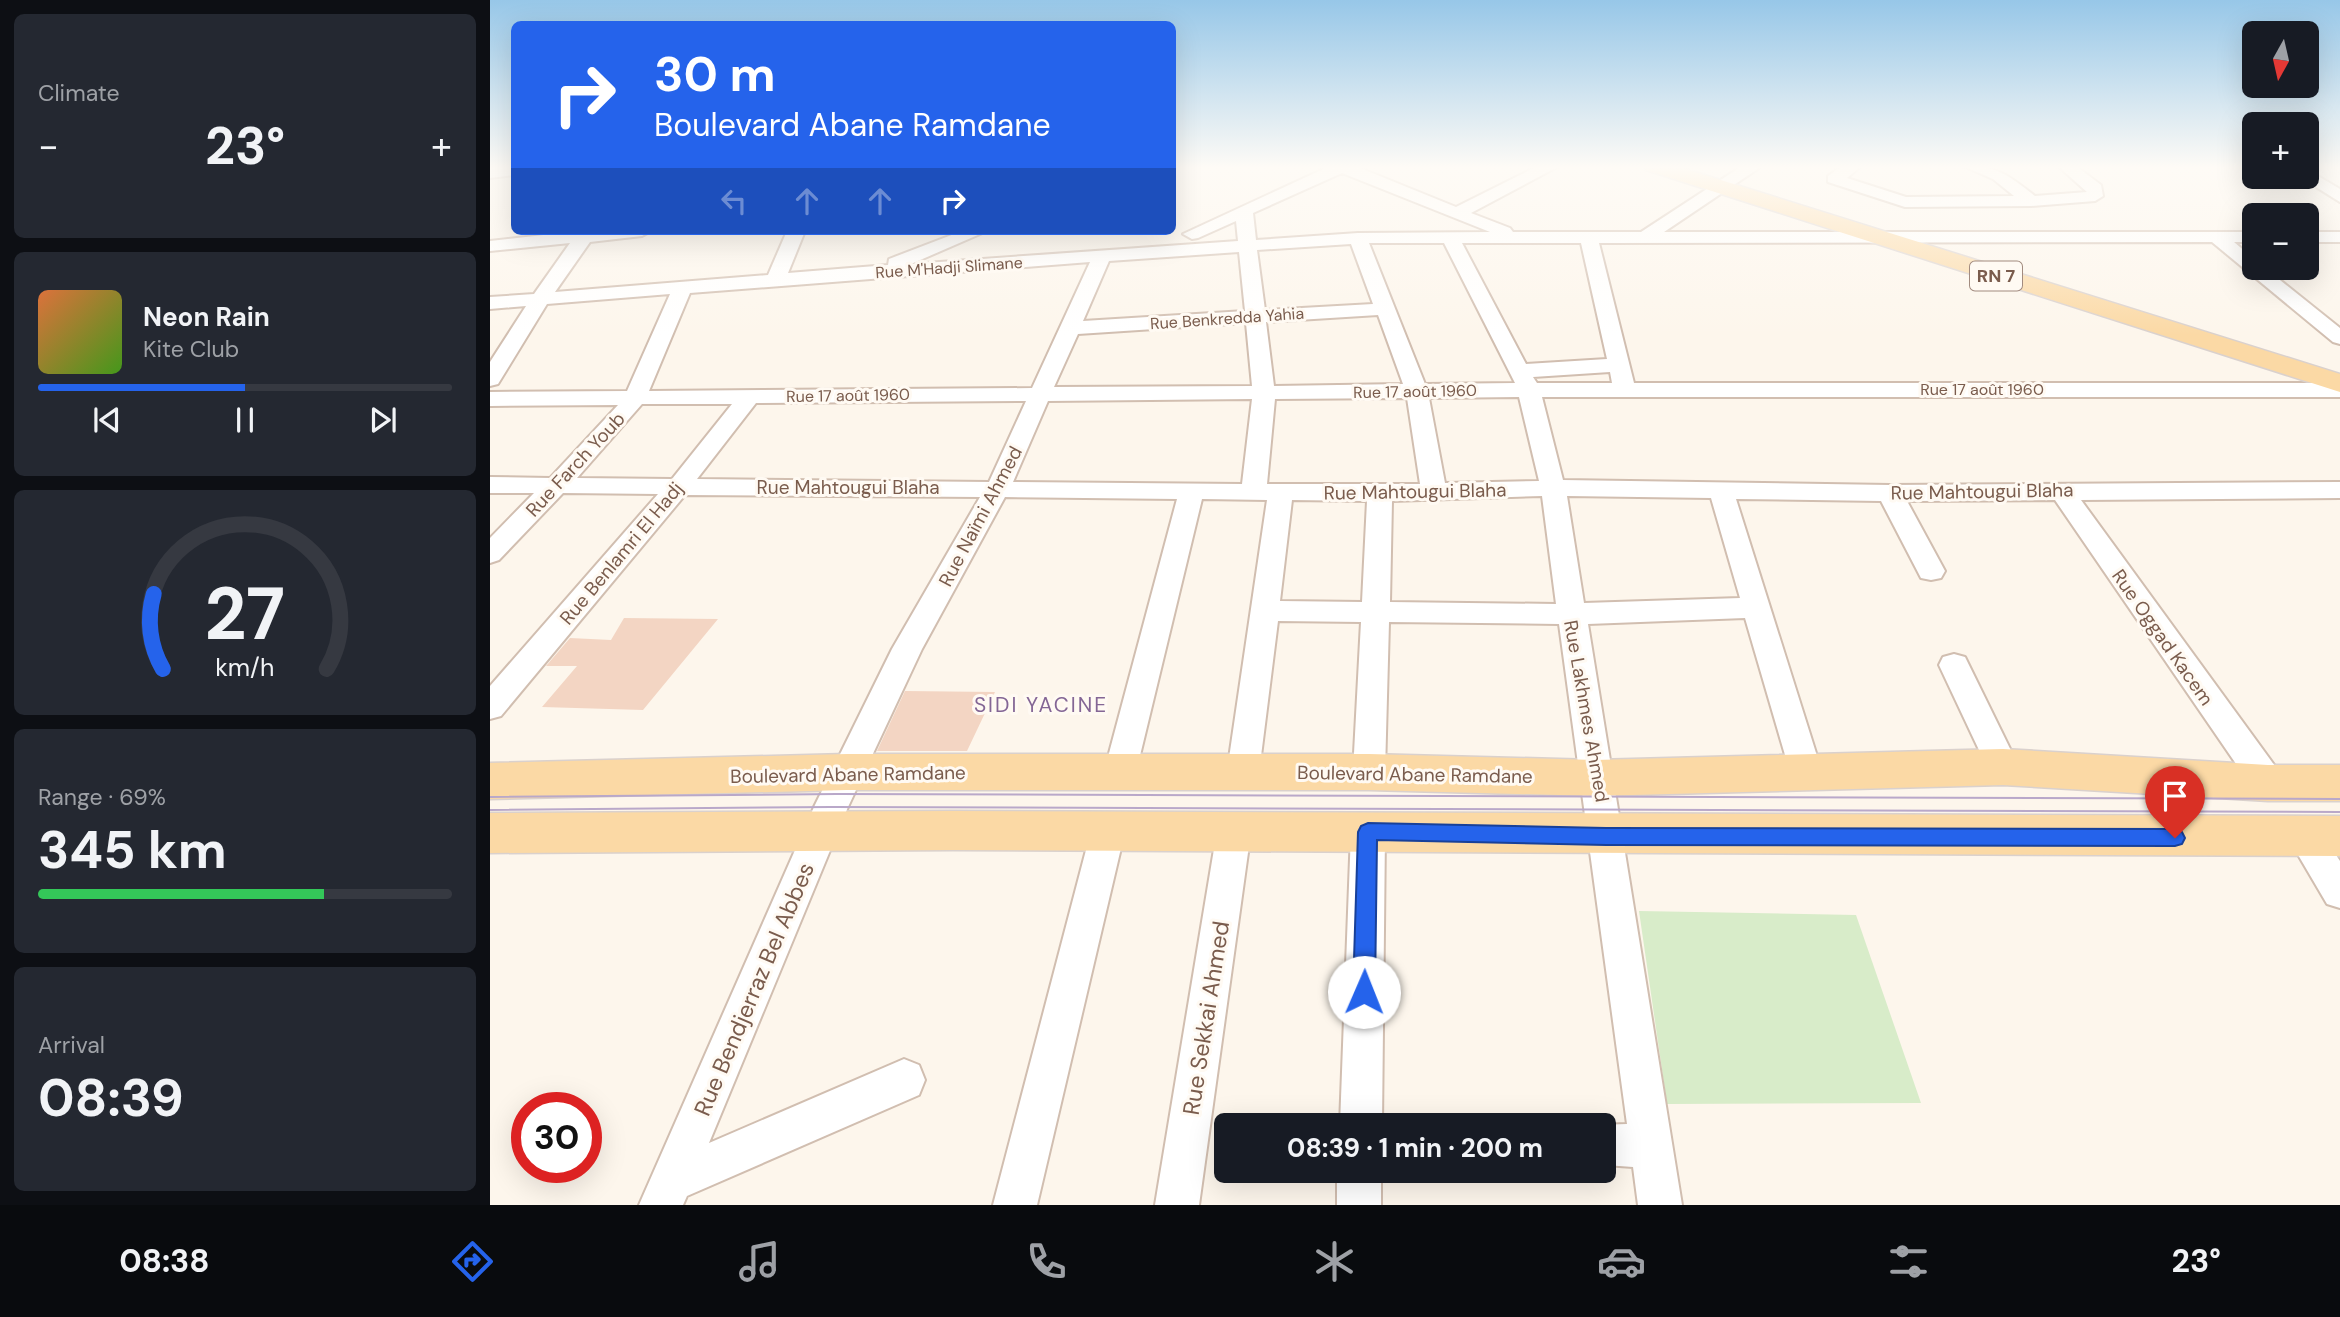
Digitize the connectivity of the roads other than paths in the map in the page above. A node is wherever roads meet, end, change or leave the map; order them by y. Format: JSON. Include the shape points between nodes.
{"nodes":[{"id":1,"x":1220,"y":222,"type":"edge"},
{"id":2,"x":1245,"y":222,"type":"edge"},
{"id":3,"x":1482,"y":222,"type":"edge"},
{"id":4,"x":1667,"y":222,"type":"edge"},
{"id":5,"x":1827,"y":222,"type":"edge"},
{"id":6,"x":1176,"y":227,"type":"edge"},
{"id":7,"x":1192,"y":234,"type":"junction"},
{"id":8,"x":579,"y":235,"type":"edge"},
{"id":9,"x":586,"y":235,"type":"edge"},
{"id":10,"x":794,"y":235,"type":"edge"},
{"id":11,"x":968,"y":235,"type":"edge"},
{"id":12,"x":1448,"y":236,"type":"junction"},
{"id":13,"x":1513,"y":236,"type":"junction"},
{"id":14,"x":1870,"y":236,"type":"junction"},
{"id":15,"x":1588,"y":237,"type":"junction"},
{"id":16,"x":1646,"y":237,"type":"junction"},
{"id":17,"x":2216,"y":237,"type":"junction"},
{"id":18,"x":2242,"y":237,"type":"edge"},
{"id":19,"x":2319,"y":237,"type":"edge"},
{"id":20,"x":2340,"y":237,"type":"edge"},
{"id":21,"x":1358,"y":238,"type":"junction"},
{"id":22,"x":1246,"y":244,"type":"junction"},
{"id":23,"x":490,"y":246,"type":"edge"},
{"id":24,"x":1216,"y":247,"type":"junction"},
{"id":25,"x":1102,"y":256,"type":"junction"},
{"id":26,"x":873,"y":272,"type":"junction"},
{"id":27,"x":775,"y":281,"type":"junction"},
{"id":28,"x":681,"y":289,"type":"junction"},
{"id":29,"x":540,"y":299,"type":"junction"},
{"id":30,"x":490,"y":303,"type":"edge"},
{"id":31,"x":1386,"y":309,"type":"junction"},
{"id":32,"x":1254,"y":316,"type":"junction"},
{"id":33,"x":1069,"y":328,"type":"junction"},
{"id":34,"x":2340,"y":338,"type":"edge"},
{"id":35,"x":1618,"y":365,"type":"junction"},
{"id":36,"x":490,"y":379,"type":"edge"},
{"id":37,"x":1525,"y":380,"type":"junction"},
{"id":38,"x":2340,"y":383,"type":"edge"},
{"id":39,"x":1625,"y":390,"type":"junction"},
{"id":40,"x":2340,"y":390,"type":"edge"},
{"id":41,"x":1417,"y":391,"type":"junction"},
{"id":42,"x":1042,"y":393,"type":"junction"},
{"id":43,"x":1264,"y":393,"type":"junction"},
{"id":44,"x":750,"y":397,"type":"junction"},
{"id":45,"x":635,"y":398,"type":"junction"},
{"id":46,"x":490,"y":399,"type":"edge"},
{"id":47,"x":490,"y":485,"type":"edge"},
{"id":48,"x":557,"y":485,"type":"junction"},
{"id":49,"x":679,"y":486,"type":"junction"},
{"id":50,"x":998,"y":488,"type":"junction"},
{"id":51,"x":1553,"y":488,"type":"junction"},
{"id":52,"x":1192,"y":489,"type":"junction"},
{"id":53,"x":2061,"y":490,"type":"junction"},
{"id":54,"x":2340,"y":490,"type":"edge"},
{"id":55,"x":1434,"y":491,"type":"junction"},
{"id":56,"x":1721,"y":491,"type":"junction"},
{"id":57,"x":1267,"y":492,"type":"junction"},
{"id":58,"x":1380,"y":493,"type":"junction"},
{"id":59,"x":1890,"y":493,"type":"junction"},
{"id":60,"x":490,"y":554,"type":"edge"},
{"id":61,"x":1931,"y":571,"type":"dead end"},
{"id":62,"x":1755,"y":608,"type":"junction"},
{"id":63,"x":1264,"y":611,"type":"junction"},
{"id":64,"x":1376,"y":612,"type":"junction"},
{"id":65,"x":1570,"y":614,"type":"junction"},
{"id":66,"x":1954,"y":665,"type":"dead end"},
{"id":67,"x":505,"y":673,"type":"edge"},
{"id":68,"x":490,"y":707,"type":"edge"},
{"id":69,"x":2003,"y":767,"type":"junction"},
{"id":70,"x":847,"y":772,"type":"junction"},
{"id":71,"x":1120,"y":772,"type":"junction"},
{"id":72,"x":1243,"y":772,"type":"junction"},
{"id":73,"x":1369,"y":772,"type":"junction"},
{"id":74,"x":1806,"y":772,"type":"junction"},
{"id":75,"x":1595,"y":778,"type":"junction"},
{"id":76,"x":490,"y":781,"type":"edge"},
{"id":77,"x":2268,"y":783,"type":"junction"},
{"id":78,"x":2340,"y":783,"type":"edge"},
{"id":79,"x":822,"y":829,"type":"junction"},
{"id":80,"x":1108,"y":831,"type":"junction"},
{"id":81,"x":1234,"y":831,"type":"junction"},
{"id":82,"x":1368,"y":832,"type":"junction"},
{"id":83,"x":490,"y":833,"type":"edge"},
{"id":84,"x":1606,"y":836,"type":"junction"},
{"id":85,"x":2322,"y":836,"type":"edge"},
{"id":86,"x":2340,"y":892,"type":"edge"},
{"id":87,"x":904,"y":1080,"type":"dead end"},
{"id":88,"x":1361,"y":1113,"type":"edge"},
{"id":89,"x":1616,"y":1145,"type":"edge"},
{"id":90,"x":1650,"y":1147,"type":"junction"},
{"id":91,"x":1360,"y":1183,"type":"edge"},
{"id":92,"x":666,"y":1193,"type":"edge"},
{"id":93,"x":1015,"y":1205,"type":"edge"},
{"id":94,"x":1177,"y":1205,"type":"edge"},
{"id":95,"x":1359,"y":1205,"type":"edge"},
{"id":96,"x":1660,"y":1205,"type":"edge"}],
"edges":[{"from":1,"to":7,"type":"street"},
{"from":2,"to":22,"type":"street"},
{"from":3,"to":13,"type":"street"},
{"from":4,"to":16,"type":"street"},
{"from":5,"to":14,"type":"main road","number":"RN 7"},
{"from":6,"to":7,"type":"street"},
{"from":7,"to":24,"type":"street"},
{"from":8,"to":23,"type":"street"},
{"from":9,"to":29,"type":"street"},
{"from":10,"to":27,"type":"street"},
{"from":11,"to":26,"type":"street"},
{"from":12,"to":13,"type":"street","name":"Rue M'Hadji Slimane"},
{"from":12,"to":21,"type":"street","name":"Rue M'Hadji Slimane"},
{"from":12,"to":37,"type":"street","name":"Rue Lakhmes Ahmed"},
{"from":13,"to":15,"type":"street","name":"Rue M'Hadji Slimane"},
{"from":14,"to":16,"type":"street","name":"Rue M'Hadji Slimane"},
{"from":14,"to":17,"type":"street","name":"Rue M'Hadji Slimane"},
{"from":14,"to":38,"type":"main road","number":"RN 7"},
{"from":15,"to":16,"type":"street","name":"Rue M'Hadji Slimane"},
{"from":15,"to":35,"type":"street"},
{"from":17,"to":18,"type":"street","name":"Rue M'Hadji Slimane"},
{"from":17,"to":34,"type":"street"},
{"from":19,"to":20,"type":"street"},
{"from":21,"to":22,"type":"street","name":"Rue M'Hadji Slimane"},
{"from":21,"to":31,"type":"street"},
{"from":22,"to":24,"type":"street","name":"Rue M'Hadji Slimane"},
{"from":22,"to":32,"type":"street"},
{"from":24,"to":25,"type":"street","name":"Rue M'Hadji Slimane"},
{"from":25,"to":26,"type":"street","name":"Rue M'Hadji Slimane"},
{"from":25,"to":33,"type":"street","name":"Rue Naïmi Ahmed"},
{"from":26,"to":27,"type":"street","name":"Rue M'Hadji Slimane"},
{"from":27,"to":28,"type":"street","name":"Rue M'Hadji Slimane"},
{"from":28,"to":29,"type":"street","name":"Rue M'Hadji Slimane"},
{"from":28,"to":45,"type":"street","name":"Rue Farch Youb"},
{"from":29,"to":30,"type":"street","name":"Rue M'Hadji Slimane"},
{"from":29,"to":36,"type":"street"},
{"from":31,"to":32,"type":"street","name":"Rue Benkredda Yahia"},
{"from":31,"to":41,"type":"street"},
{"from":32,"to":33,"type":"street","name":"Rue Benkredda Yahia"},
{"from":32,"to":43,"type":"street"},
{"from":33,"to":42,"type":"street","name":"Rue Naïmi Ahmed"},
{"from":35,"to":37,"type":"street"},
{"from":35,"to":39,"type":"street"},
{"from":37,"to":39,"type":"street","name":"Rue 17 août 1960"},
{"from":37,"to":41,"type":"street","name":"Rue 17 août 1960"},
{"from":37,"to":51,"type":"street","name":"Rue Lakhmes Ahmed"},
{"from":39,"to":40,"type":"street","name":"Rue 17 août 1960"},
{"from":41,"to":43,"type":"street","name":"Rue 17 août 1960"},
{"from":41,"to":55,"type":"street"},
{"from":42,"to":43,"type":"street","name":"Rue 17 août 1960"},
{"from":42,"to":44,"type":"street","name":"Rue 17 août 1960"},
{"from":42,"to":50,"type":"street","name":"Rue Naïmi Ahmed"},
{"from":43,"to":57,"type":"street"},
{"from":44,"to":45,"type":"street","name":"Rue 17 août 1960"},
{"from":44,"to":49,"type":"street","name":"Rue Benlamri El Hadj"},
{"from":45,"to":46,"type":"street","name":"Rue 17 août 1960"},
{"from":45,"to":48,"type":"street","name":"Rue Farch Youb"},
{"from":47,"to":48,"type":"street","name":"Rue Mahtougui Blaha"},
{"from":48,"to":49,"type":"street","name":"Rue Mahtougui Blaha"},
{"from":48,"to":60,"type":"street","name":"Rue Farch Youb"},
{"from":49,"to":50,"type":"street","name":"Rue Mahtougui Blaha"},
{"from":49,"to":67,"type":"street","name":"Rue Benlamri El Hadj"},
{"from":50,"to":52,"type":"street","name":"Rue Mahtougui Blaha"},
{"from":50,"to":70,"type":"street","name":"Rue Naïmi Ahmed","via":[[907,649]]},
{"from":51,"to":55,"type":"street","name":"Rue Mahtougui Blaha"},
{"from":51,"to":56,"type":"street","name":"Rue Mahtougui Blaha"},
{"from":51,"to":65,"type":"street","name":"Rue Lakhmes Ahmed"},
{"from":52,"to":57,"type":"street","name":"Rue Mahtougui Blaha"},
{"from":52,"to":71,"type":"street"},
{"from":53,"to":54,"type":"street","name":"Rue Mahtougui Blaha"},
{"from":53,"to":59,"type":"street","name":"Rue Mahtougui Blaha"},
{"from":53,"to":77,"type":"street","name":"Rue Oggad Kacem"},
{"from":55,"to":58,"type":"street","name":"Rue Mahtougui Blaha"},
{"from":56,"to":59,"type":"street","name":"Rue Mahtougui Blaha"},
{"from":56,"to":62,"type":"street"},
{"from":57,"to":58,"type":"street","name":"Rue Mahtougui Blaha"},
{"from":57,"to":63,"type":"street"},
{"from":58,"to":64,"type":"street"},
{"from":59,"to":61,"type":"street"},
{"from":62,"to":65,"type":"street"},
{"from":62,"to":74,"type":"street"},
{"from":63,"to":64,"type":"street"},
{"from":63,"to":72,"type":"street"},
{"from":64,"to":65,"type":"street"},
{"from":64,"to":73,"type":"street"},
{"from":65,"to":75,"type":"street","name":"Rue Lakhmes Ahmed"},
{"from":66,"to":69,"type":"street"},
{"from":67,"to":68,"type":"street","name":"Rue Benlamri El Hadj"},
{"from":69,"to":74,"type":"main road","name":"Boulevard Abane Ramdane"},
{"from":69,"to":77,"type":"main road","name":"Boulevard Abane Ramdane"},
{"from":70,"to":71,"type":"main road","name":"Boulevard Abane Ramdane"},
{"from":70,"to":76,"type":"main road","name":"Boulevard Abane Ramdane"},
{"from":70,"to":79,"type":"street","name":"Rue Bendjerraz Bel Abbes"},
{"from":71,"to":72,"type":"main road","name":"Boulevard Abane Ramdane"},
{"from":72,"to":73,"type":"main road","name":"Boulevard Abane Ramdane"},
{"from":73,"to":75,"type":"main road","name":"Boulevard Abane Ramdane"},
{"from":74,"to":75,"type":"main road","name":"Boulevard Abane Ramdane"},
{"from":75,"to":84,"type":"street","name":"Rue Lakhmes Ahmed"},
{"from":77,"to":78,"type":"main road","name":"Boulevard Abane Ramdane"},
{"from":79,"to":80,"type":"main road"},
{"from":79,"to":83,"type":"main road"},
{"from":79,"to":92,"type":"street","name":"Rue Bendjerraz Bel Abbes"},
{"from":80,"to":81,"type":"main road"},
{"from":80,"to":93,"type":"street"},
{"from":81,"to":82,"type":"main road"},
{"from":81,"to":94,"type":"street","name":"Rue Sekkai Ahmed"},
{"from":82,"to":84,"type":"main road"},
{"from":82,"to":88,"type":"street"},
{"from":84,"to":85,"type":"main road"},
{"from":84,"to":90,"type":"street","name":"Rue Lakhmes Ahmed"},
{"from":85,"to":86,"type":"street"},
{"from":87,"to":92,"type":"street"},
{"from":89,"to":90,"type":"street"},
{"from":90,"to":96,"type":"street","name":"Rue Lakhmes Ahmed"},
{"from":91,"to":95,"type":"street"}]}
